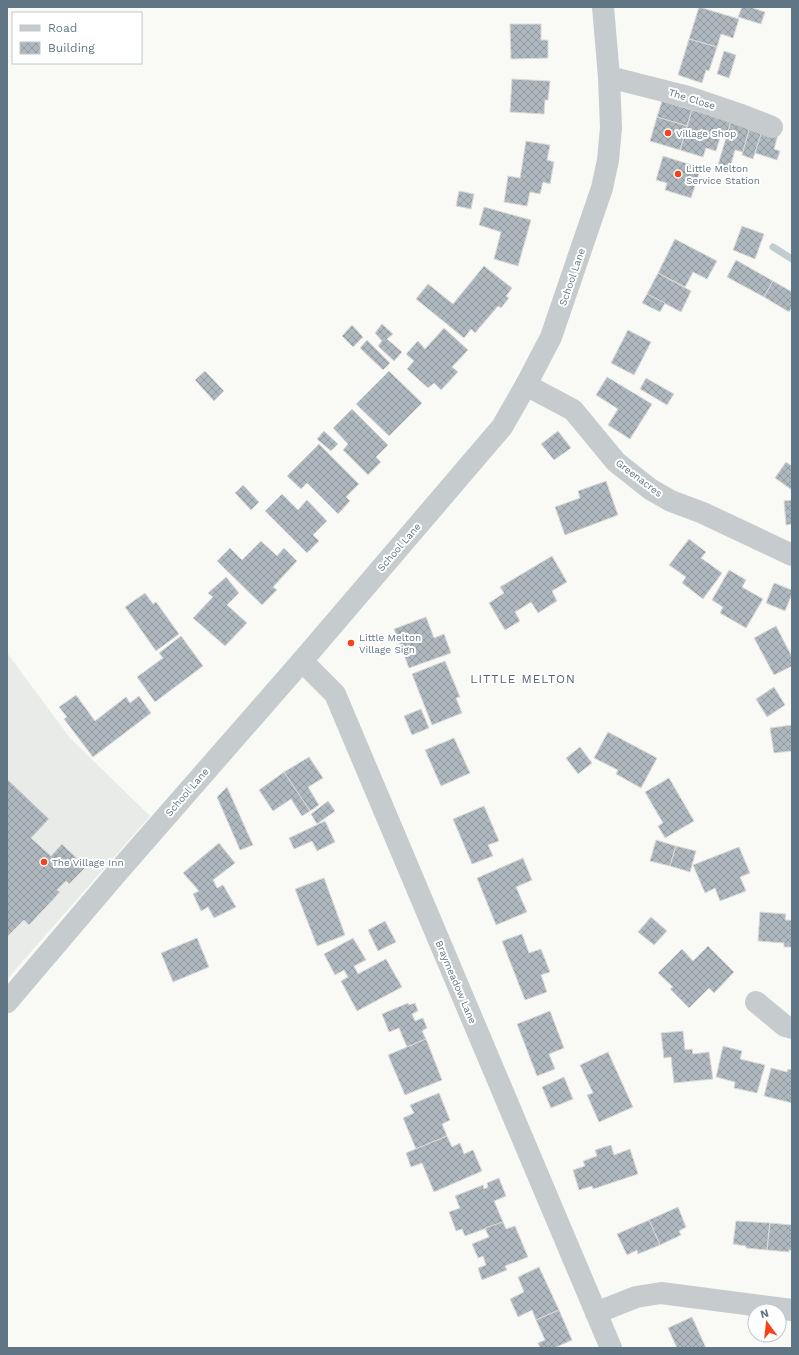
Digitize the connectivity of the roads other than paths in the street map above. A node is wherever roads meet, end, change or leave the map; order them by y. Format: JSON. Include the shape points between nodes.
{"nodes":[{"id":1,"x":603,"y":7,"type":"edge"},
{"id":2,"x":609,"y":77,"type":"junction"},
{"id":3,"x":772,"y":127,"type":"dead end"},
{"id":4,"x":526,"y":385,"type":"junction"},
{"id":5,"x":792,"y":555,"type":"edge"},
{"id":6,"x":302,"y":661,"type":"junction"},
{"id":7,"x":7,"y":1002,"type":"edge"},
{"id":8,"x":756,"y":1002,"type":"dead end"},
{"id":9,"x":792,"y":1028,"type":"edge"},
{"id":10,"x":792,"y":1310,"type":"edge"},
{"id":11,"x":596,"y":1312,"type":"junction"},
{"id":12,"x":611,"y":1348,"type":"edge"}],
"edges":[{"from":1,"to":2,"type":"street","name":"School Lane"},
{"from":2,"to":3,"type":"street","name":"The Close","via":[[688,97]]},
{"from":2,"to":4,"type":"street","name":"School Lane","via":[[611,128],[602,188],[551,337]]},
{"from":4,"to":5,"type":"street","name":"Greenacres","via":[[573,410],[616,462],[650,490],[671,502],[703,513]]},
{"from":4,"to":6,"type":"street","name":"School Lane","via":[[502,427]]},
{"from":6,"to":7,"type":"street","name":"School Lane"},
{"from":6,"to":11,"type":"street","name":"Braymeadow Lane","via":[[335,694]]},
{"from":8,"to":9,"type":"street","via":[[785,1026]]},
{"from":10,"to":11,"type":"street","via":[[661,1293],[636,1297]]},
{"from":11,"to":12,"type":"street","name":"Braymeadow Lane"}]}
